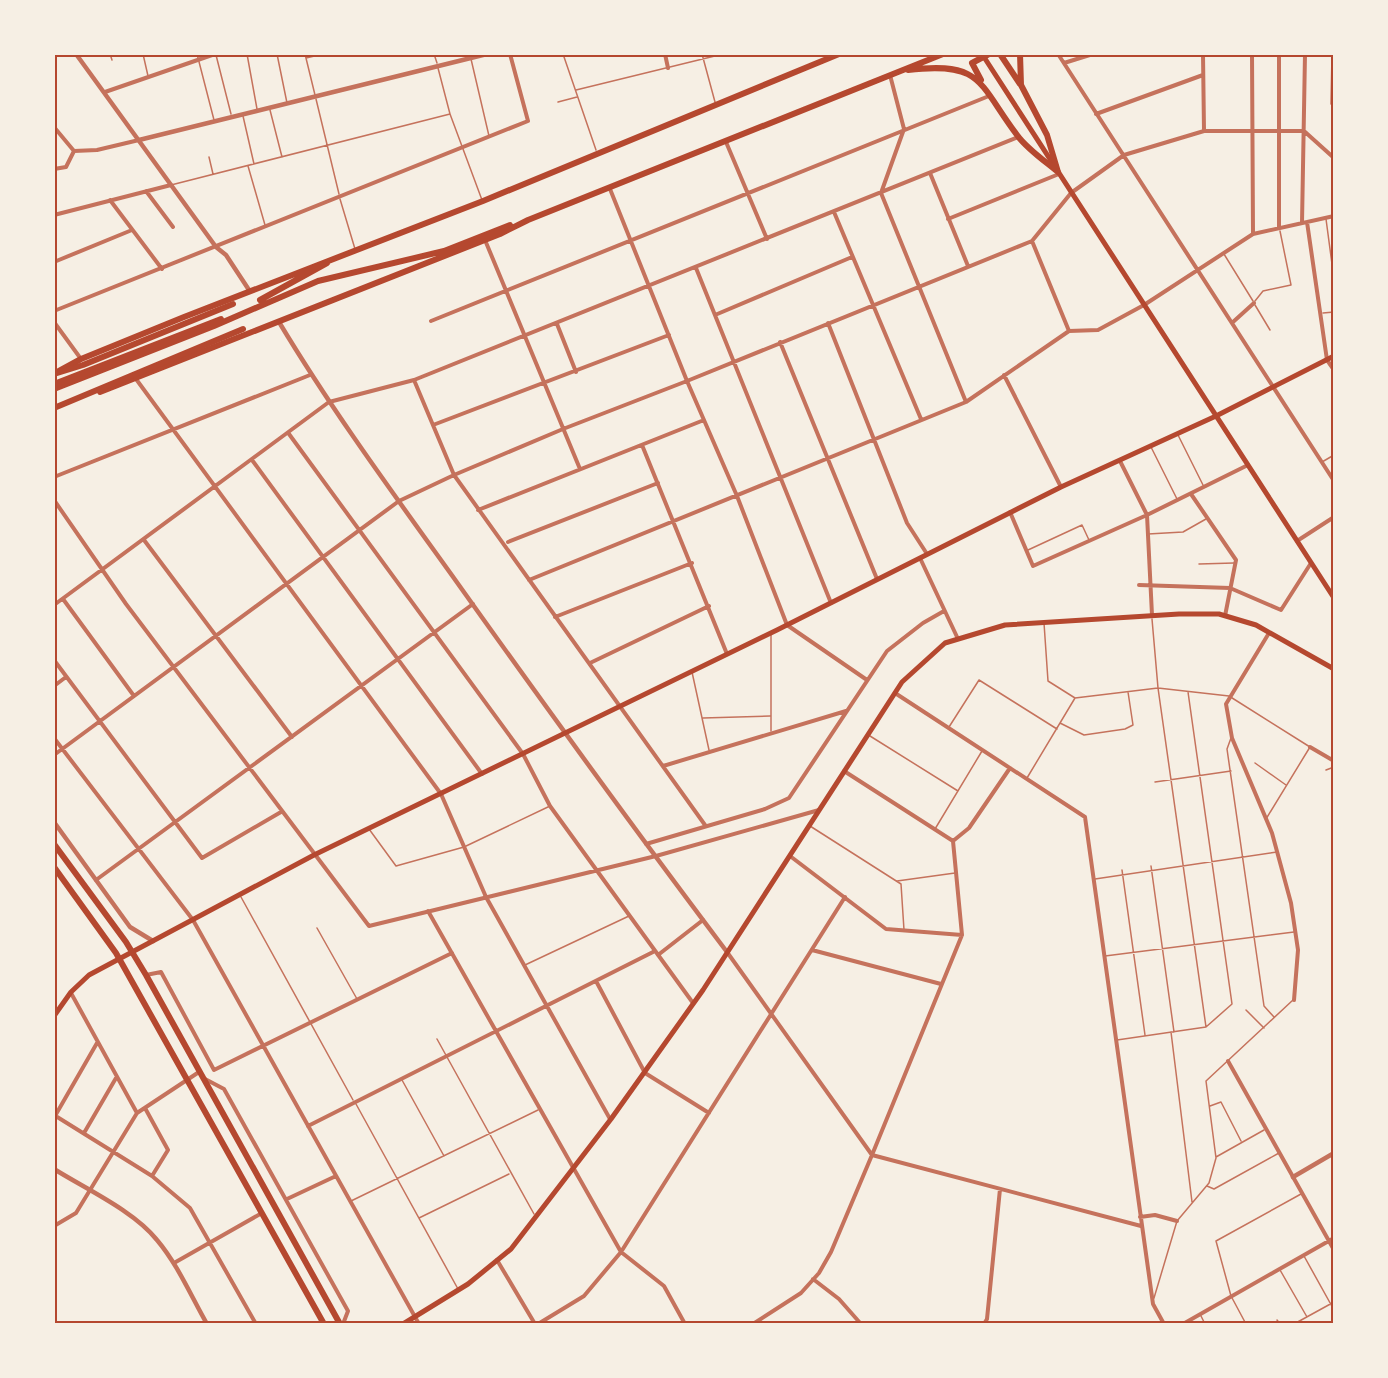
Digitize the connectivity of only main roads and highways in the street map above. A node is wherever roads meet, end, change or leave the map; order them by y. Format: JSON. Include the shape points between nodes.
{"nodes":[{"id":1,"x":839,"y":54,"type":"edge"},
{"id":2,"x":930,"y":54,"type":"edge"},
{"id":3,"x":941,"y":54,"type":"edge"},
{"id":4,"x":1000,"y":54,"type":"edge"},
{"id":5,"x":1020,"y":54,"type":"edge"},
{"id":6,"x":986,"y":56,"type":"edge"},
{"id":7,"x":922,"y":62,"type":"junction"},
{"id":8,"x":898,"y":71,"type":"junction"},
{"id":9,"x":1021,"y":85,"type":"junction"},
{"id":10,"x":989,"y":92,"type":"junction"},
{"id":11,"x":1059,"y":173,"type":"junction"},
{"id":12,"x":528,"y":220,"type":"junction"},
{"id":13,"x":338,"y":257,"type":"junction"},
{"id":14,"x":233,"y":304,"type":"dead end"},
{"id":15,"x":243,"y":329,"type":"dead end"},
{"id":16,"x":1334,"y":356,"type":"edge"},
{"id":17,"x":56,"y":373,"type":"edge"},
{"id":18,"x":54,"y":384,"type":"edge"},
{"id":19,"x":54,"y":389,"type":"edge"},
{"id":20,"x":82,"y":397,"type":"junction"},
{"id":21,"x":54,"y":408,"type":"edge"},
{"id":22,"x":1216,"y":416,"type":"junction"},
{"id":23,"x":1334,"y":598,"type":"edge"},
{"id":24,"x":1334,"y":659,"type":"edge"},
{"id":25,"x":1324,"y":663,"type":"junction"},
{"id":26,"x":1334,"y":669,"type":"edge"},
{"id":27,"x":54,"y":844,"type":"edge"},
{"id":28,"x":54,"y":867,"type":"edge"},
{"id":29,"x":132,"y":951,"type":"junction"},
{"id":30,"x":118,"y":957,"type":"junction"},
{"id":31,"x":54,"y":1016,"type":"edge"},
{"id":32,"x":324,"y":1324,"type":"edge"},
{"id":33,"x":341,"y":1324,"type":"edge"},
{"id":34,"x":403,"y":1324,"type":"edge"}],
"edges":[{"from":1,"to":13,"type":"main road"},
{"from":2,"to":7,"type":"main road"},
{"from":3,"to":7,"type":"main road"},
{"from":4,"to":9,"type":"main road"},
{"from":5,"to":9,"type":"main road"},
{"from":6,"to":10,"type":"main road","via":[[972,63]]},
{"from":6,"to":11,"type":"main road"},
{"from":7,"to":8,"type":"main road"},
{"from":8,"to":10,"type":"main road","via":[[944,67],[976,79]]},
{"from":8,"to":12,"type":"main road"},
{"from":9,"to":11,"type":"main road","via":[[1047,135]]},
{"from":10,"to":11,"type":"main road","via":[[1018,136]]},
{"from":11,"to":22,"type":"main road"},
{"from":12,"to":19,"type":"main road","via":[[444,251],[318,281]]},
{"from":12,"to":20,"type":"main road","via":[[136,379]]},
{"from":13,"to":17,"type":"main road","via":[[81,359]]},
{"from":13,"to":18,"type":"main road","via":[[219,319]]},
{"from":14,"to":17,"type":"main road"},
{"from":15,"to":20,"type":"main road"},
{"from":16,"to":22,"type":"main road"},
{"from":20,"to":21,"type":"main road"},
{"from":22,"to":23,"type":"main road"},
{"from":22,"to":29,"type":"main road","via":[[1061,487],[692,672],[368,828]]},
{"from":24,"to":25,"type":"main road"},
{"from":25,"to":26,"type":"main road"},
{"from":25,"to":34,"type":"main road","via":[[1256,625],[1225,616],[1152,615],[1005,625],[945,644],[921,662],[894,693],[694,1004],[511,1249],[458,1290]]},
{"from":27,"to":29,"type":"main road"},
{"from":28,"to":30,"type":"main road"},
{"from":29,"to":30,"type":"main road"},
{"from":29,"to":33,"type":"main road"},
{"from":30,"to":31,"type":"main road","via":[[70,992]]},
{"from":30,"to":32,"type":"main road"}]}
